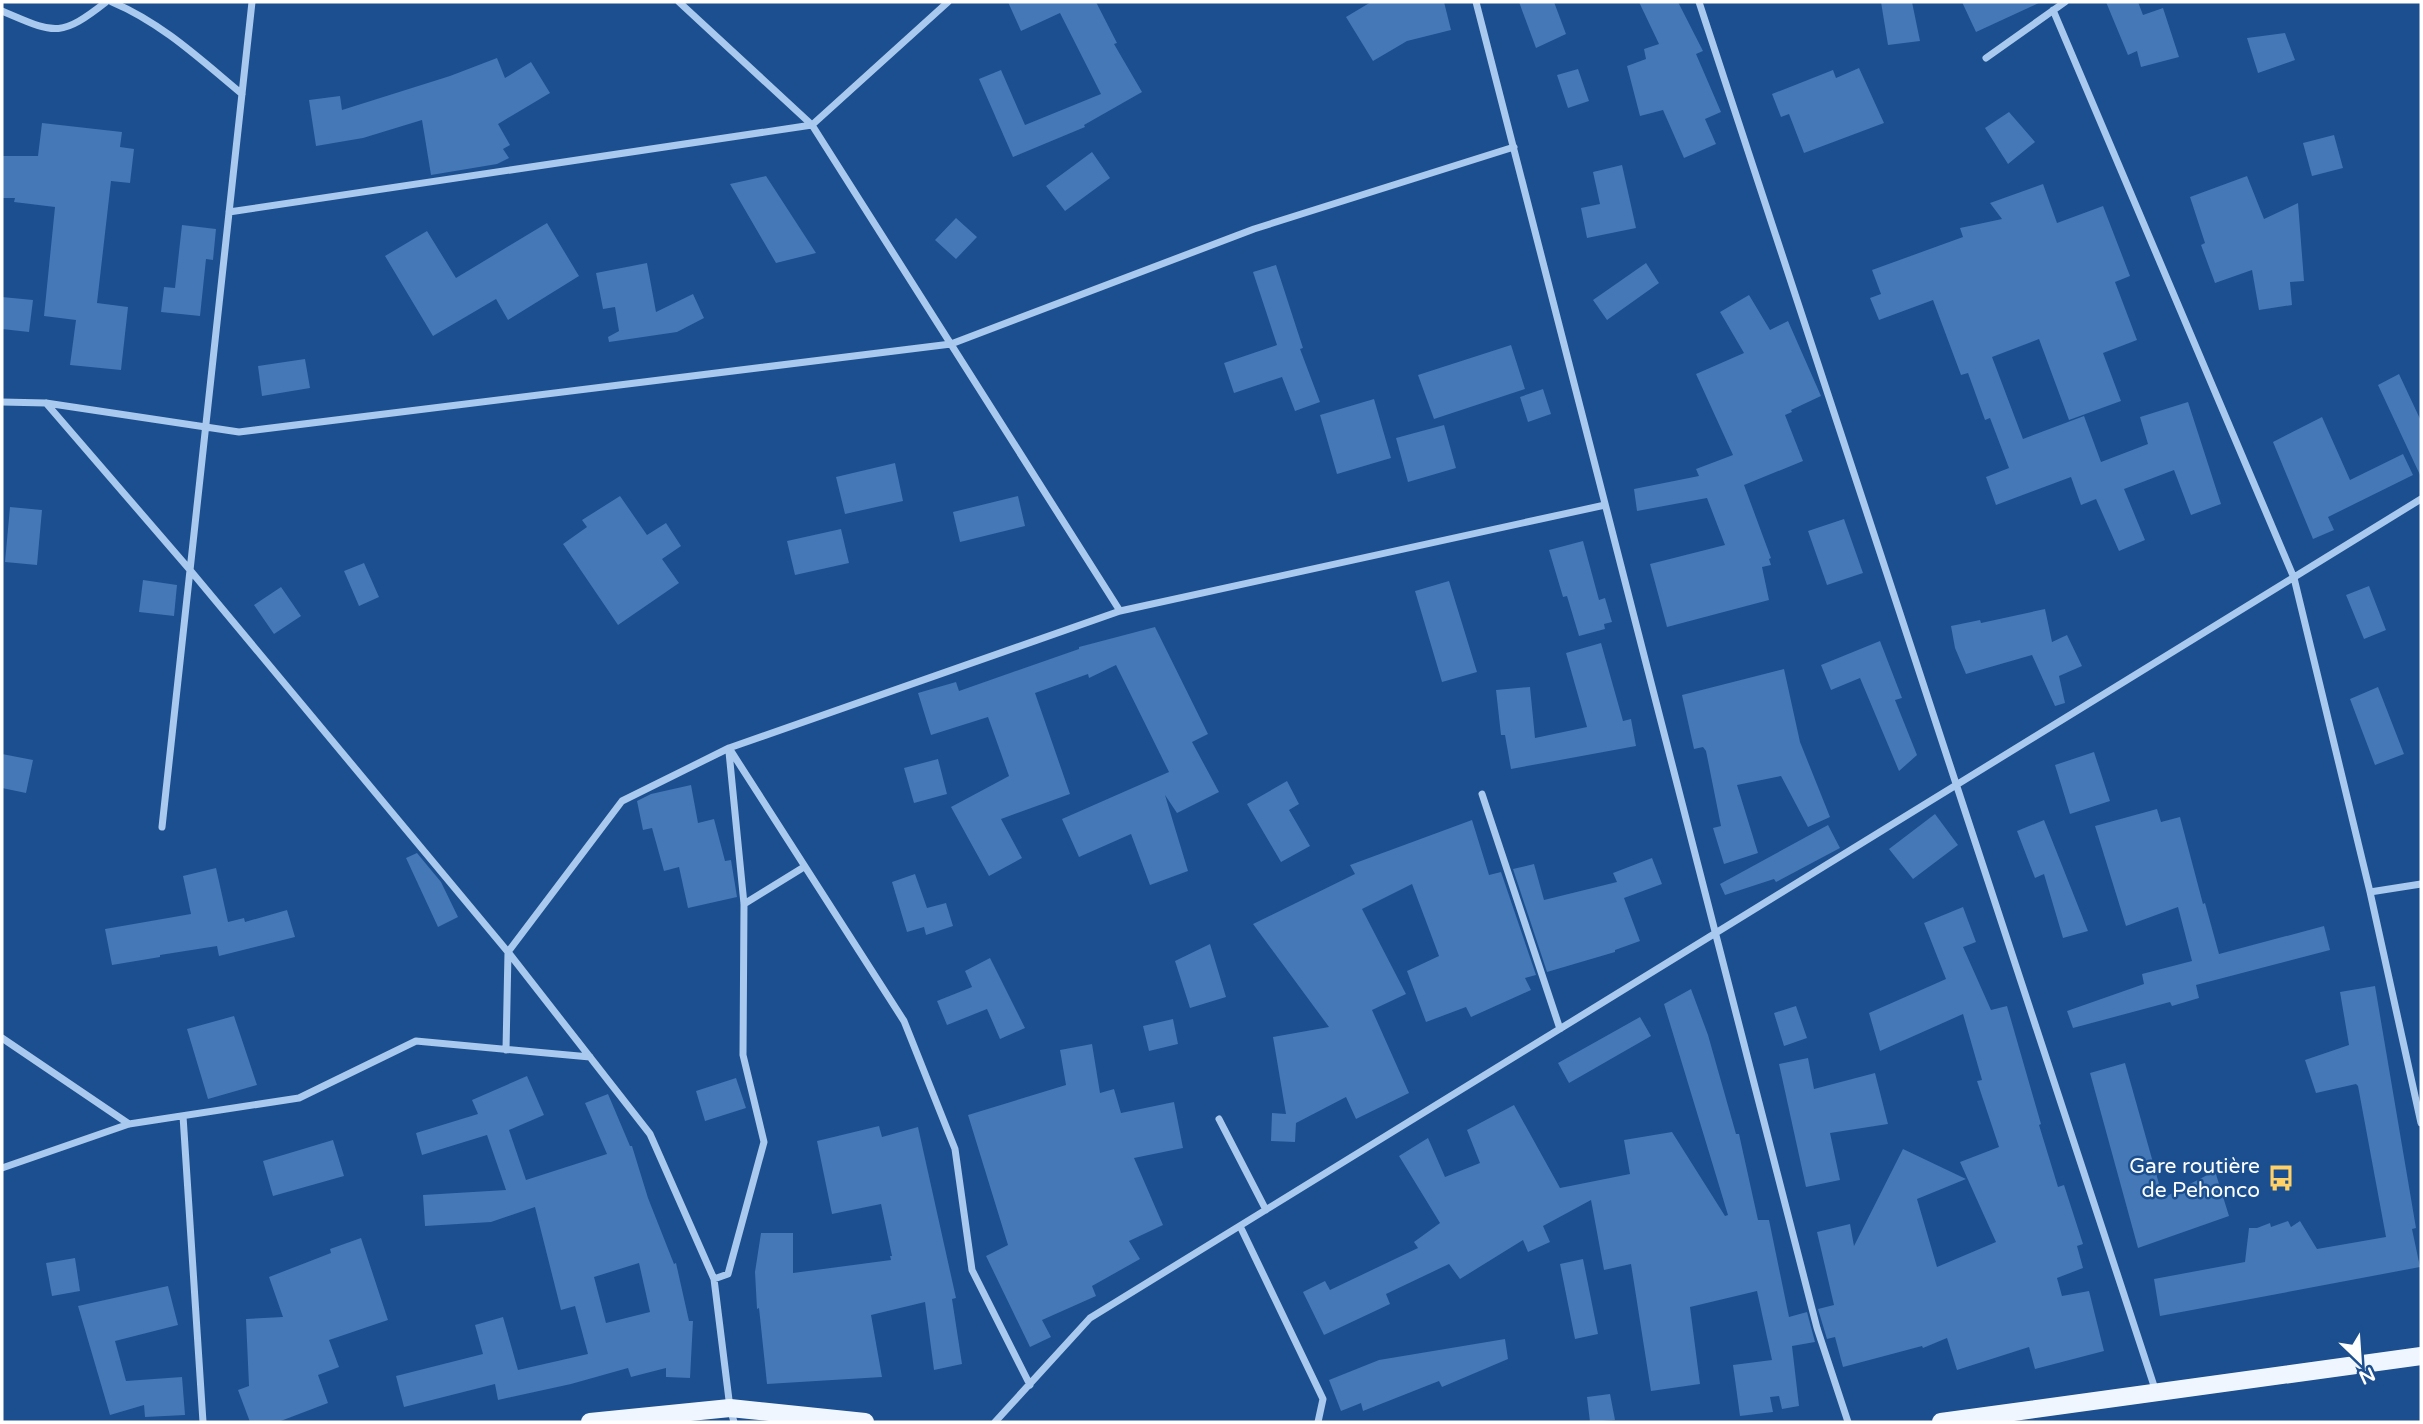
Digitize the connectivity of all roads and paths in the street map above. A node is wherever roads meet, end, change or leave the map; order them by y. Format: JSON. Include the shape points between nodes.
{"nodes":[{"id":1,"x":106,"y":2,"type":"edge"},
{"id":2,"x":113,"y":2,"type":"edge"},
{"id":3,"x":252,"y":2,"type":"edge"},
{"id":4,"x":679,"y":2,"type":"edge"},
{"id":5,"x":948,"y":2,"type":"edge"},
{"id":6,"x":1476,"y":2,"type":"edge"},
{"id":7,"x":1699,"y":2,"type":"edge"},
{"id":8,"x":2065,"y":2,"type":"edge"},
{"id":9,"x":2,"y":10,"type":"edge"},
{"id":10,"x":2053,"y":10,"type":"junction"},
{"id":11,"x":1986,"y":58,"type":"dead end"},
{"id":12,"x":242,"y":94,"type":"junction"},
{"id":13,"x":812,"y":125,"type":"junction"},
{"id":14,"x":1514,"y":147,"type":"junction"},
{"id":15,"x":229,"y":212,"type":"junction"},
{"id":16,"x":951,"y":344,"type":"junction"},
{"id":17,"x":2,"y":402,"type":"edge"},
{"id":18,"x":46,"y":403,"type":"junction"},
{"id":19,"x":205,"y":428,"type":"junction"},
{"id":20,"x":2421,"y":499,"type":"edge"},
{"id":21,"x":1605,"y":505,"type":"junction"},
{"id":22,"x":190,"y":570,"type":"junction"},
{"id":23,"x":2294,"y":578,"type":"junction"},
{"id":24,"x":1120,"y":611,"type":"junction"},
{"id":25,"x":729,"y":748,"type":"junction"},
{"id":26,"x":1956,"y":785,"type":"junction"},
{"id":27,"x":1482,"y":794,"type":"dead end"},
{"id":28,"x":162,"y":827,"type":"dead end"},
{"id":29,"x":804,"y":867,"type":"junction"},
{"id":30,"x":2421,"y":884,"type":"edge"},
{"id":31,"x":2370,"y":892,"type":"junction"},
{"id":32,"x":744,"y":904,"type":"junction"},
{"id":33,"x":1715,"y":933,"type":"junction"},
{"id":34,"x":508,"y":952,"type":"junction"},
{"id":35,"x":1560,"y":1029,"type":"junction"},
{"id":36,"x":2,"y":1038,"type":"edge"},
{"id":37,"x":506,"y":1050,"type":"junction"},
{"id":38,"x":590,"y":1057,"type":"junction"},
{"id":39,"x":183,"y":1116,"type":"junction"},
{"id":40,"x":1219,"y":1119,"type":"dead end"},
{"id":41,"x":2421,"y":1123,"type":"edge"},
{"id":42,"x":129,"y":1124,"type":"junction"},
{"id":43,"x":2,"y":1168,"type":"edge"},
{"id":44,"x":1266,"y":1210,"type":"junction"},
{"id":45,"x":1240,"y":1226,"type":"junction"},
{"id":46,"x":714,"y":1279,"type":"junction"},
{"id":47,"x":2421,"y":1356,"type":"edge"},
{"id":48,"x":1030,"y":1385,"type":"junction"},
{"id":49,"x":2157,"y":1393,"type":"junction"},
{"id":50,"x":732,"y":1415,"type":"edge"},
{"id":51,"x":203,"y":1422,"type":"edge"},
{"id":52,"x":590,"y":1422,"type":"edge"},
{"id":53,"x":865,"y":1422,"type":"edge"},
{"id":54,"x":995,"y":1422,"type":"edge"},
{"id":55,"x":1318,"y":1422,"type":"edge"},
{"id":56,"x":1848,"y":1422,"type":"edge"},
{"id":57,"x":1941,"y":1422,"type":"edge"}],
"edges":[{"from":1,"to":9,"type":"street","via":[[81,22],[55,30]]},
{"from":2,"to":12,"type":"street","via":[[169,34]]},
{"from":3,"to":12,"type":"street"},
{"from":4,"to":13,"type":"street"},
{"from":5,"to":13,"type":"street"},
{"from":6,"to":14,"type":"street"},
{"from":7,"to":26,"type":"street"},
{"from":8,"to":10,"type":"street"},
{"from":10,"to":11,"type":"street"},
{"from":10,"to":23,"type":"street"},
{"from":12,"to":15,"type":"street"},
{"from":13,"to":15,"type":"street"},
{"from":13,"to":16,"type":"street"},
{"from":14,"to":16,"type":"street","via":[[1254,229]]},
{"from":14,"to":21,"type":"street"},
{"from":15,"to":19,"type":"street"},
{"from":16,"to":19,"type":"street","via":[[239,432]]},
{"from":16,"to":24,"type":"street"},
{"from":17,"to":18,"type":"street"},
{"from":18,"to":19,"type":"street"},
{"from":18,"to":22,"type":"street"},
{"from":19,"to":22,"type":"street"},
{"from":20,"to":23,"type":"street"},
{"from":21,"to":24,"type":"street"},
{"from":21,"to":33,"type":"street"},
{"from":22,"to":28,"type":"street"},
{"from":22,"to":34,"type":"street"},
{"from":23,"to":26,"type":"street"},
{"from":23,"to":31,"type":"street"},
{"from":24,"to":25,"type":"street"},
{"from":25,"to":29,"type":"street"},
{"from":25,"to":32,"type":"street"},
{"from":25,"to":34,"type":"street","via":[[622,801]]},
{"from":26,"to":33,"type":"street"},
{"from":26,"to":49,"type":"street"},
{"from":27,"to":35,"type":"street"},
{"from":29,"to":32,"type":"street"},
{"from":29,"to":48,"type":"street","via":[[904,1021],[955,1149],[972,1270]]},
{"from":30,"to":31,"type":"street"},
{"from":31,"to":41,"type":"street"},
{"from":32,"to":46,"type":"street","via":[[743,1055],[764,1142],[728,1274]]},
{"from":33,"to":35,"type":"street"},
{"from":33,"to":56,"type":"street","via":[[1817,1328]]},
{"from":34,"to":37,"type":"street"},
{"from":34,"to":38,"type":"street"},
{"from":35,"to":44,"type":"street"},
{"from":36,"to":42,"type":"street"},
{"from":37,"to":38,"type":"street"},
{"from":37,"to":39,"type":"street","via":[[416,1041],[299,1098]]},
{"from":38,"to":46,"type":"street","via":[[650,1134]]},
{"from":39,"to":42,"type":"street"},
{"from":39,"to":51,"type":"street"},
{"from":40,"to":44,"type":"street"},
{"from":42,"to":43,"type":"street"},
{"from":44,"to":45,"type":"street"},
{"from":45,"to":48,"type":"street","via":[[1090,1318]]},
{"from":45,"to":55,"type":"street","via":[[1323,1399]]},
{"from":46,"to":50,"type":"street"},
{"from":47,"to":49,"type":"main road"},
{"from":48,"to":54,"type":"street"},
{"from":49,"to":57,"type":"main road"},
{"from":50,"to":52,"type":"main road"},
{"from":50,"to":53,"type":"main road"}]}
